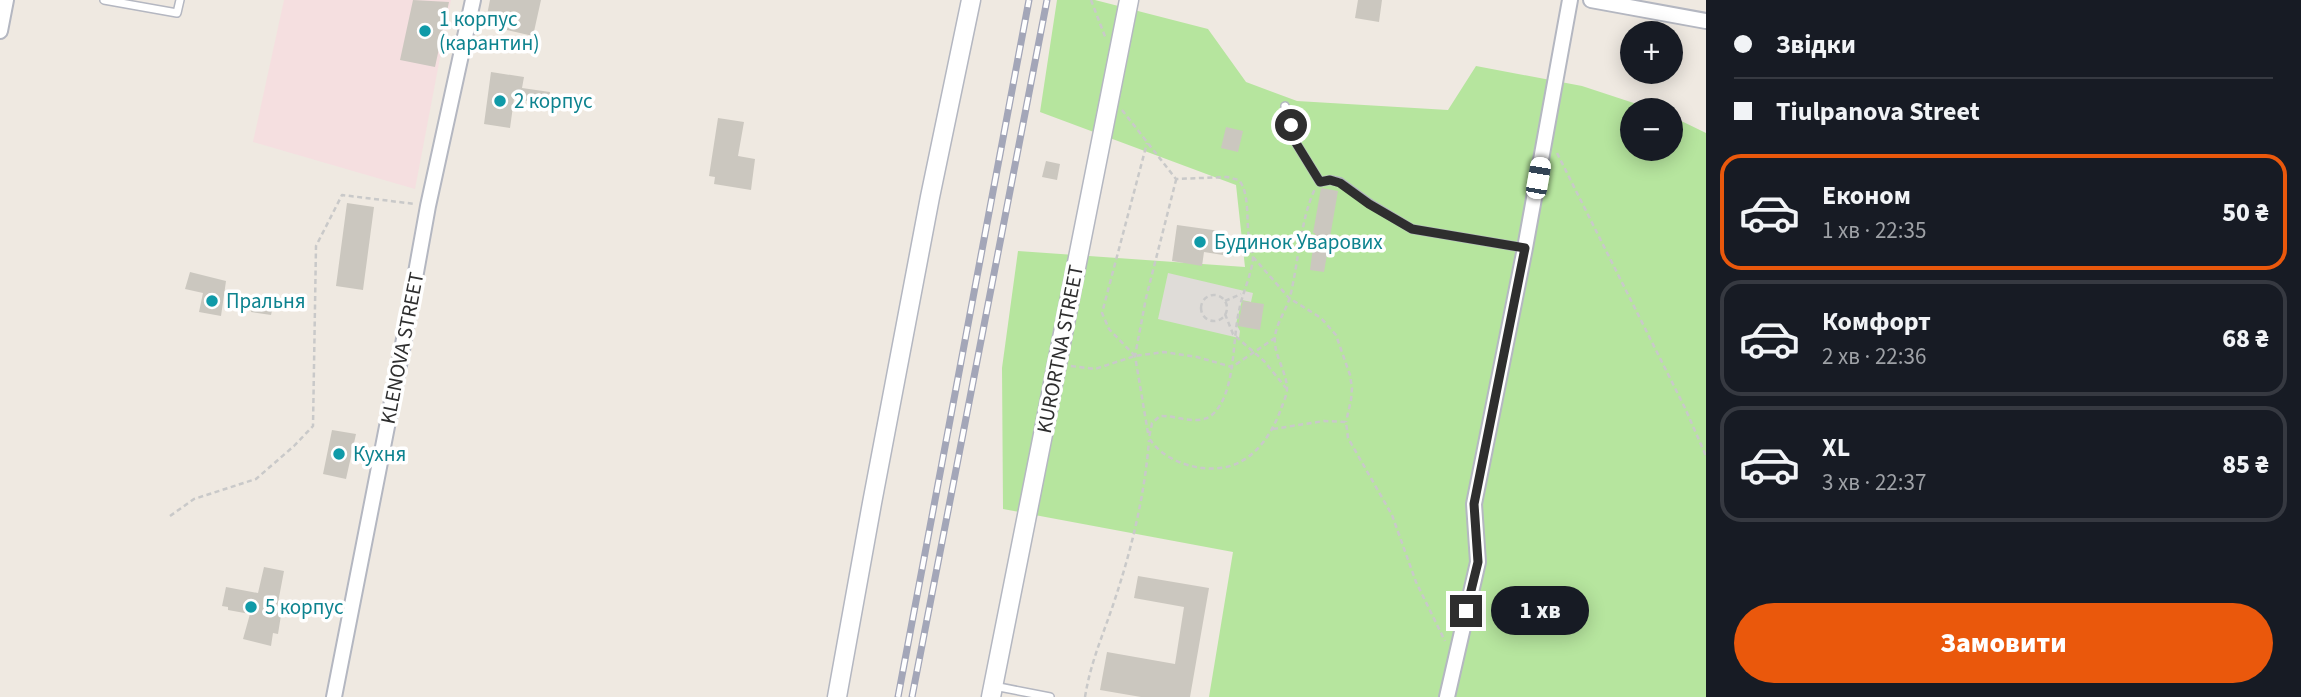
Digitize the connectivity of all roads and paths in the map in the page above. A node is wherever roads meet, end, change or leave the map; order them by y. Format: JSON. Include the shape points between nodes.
{"nodes":[{"id":1,"x":6,"y":0,"type":"edge"},
{"id":2,"x":104,"y":0,"type":"edge"},
{"id":3,"x":180,"y":0,"type":"edge"},
{"id":4,"x":473,"y":0,"type":"edge"},
{"id":5,"x":971,"y":0,"type":"edge"},
{"id":6,"x":1091,"y":0,"type":"edge"},
{"id":7,"x":1129,"y":0,"type":"edge"},
{"id":8,"x":1570,"y":0,"type":"edge"},
{"id":9,"x":1593,"y":0,"type":"edge"},
{"id":10,"x":1706,"y":21,"type":"edge"},
{"id":11,"x":0,"y":31,"type":"edge"},
{"id":12,"x":1118,"y":60,"type":"junction"},
{"id":13,"x":1111,"y":96,"type":"junction"},
{"id":14,"x":1285,"y":106,"type":"dead end"},
{"id":15,"x":1546,"y":131,"type":"junction"},
{"id":16,"x":1147,"y":142,"type":"junction"},
{"id":17,"x":1177,"y":179,"type":"junction"},
{"id":18,"x":1320,"y":182,"type":"junction"},
{"id":19,"x":428,"y":206,"type":"junction"},
{"id":20,"x":1525,"y":248,"type":"junction"},
{"id":21,"x":1253,"y":257,"type":"junction"},
{"id":22,"x":1242,"y":294,"type":"junction"},
{"id":23,"x":1289,"y":298,"type":"junction"},
{"id":24,"x":1225,"y":301,"type":"junction"},
{"id":25,"x":1225,"y":314,"type":"junction"},
{"id":26,"x":1233,"y":334,"type":"junction"},
{"id":27,"x":1275,"y":338,"type":"junction"},
{"id":28,"x":1255,"y":351,"type":"junction"},
{"id":29,"x":1135,"y":356,"type":"junction"},
{"id":30,"x":1058,"y":364,"type":"junction"},
{"id":31,"x":1232,"y":367,"type":"junction"},
{"id":32,"x":1288,"y":390,"type":"junction"},
{"id":33,"x":1346,"y":422,"type":"junction"},
{"id":34,"x":1273,"y":429,"type":"junction"},
{"id":35,"x":1149,"y":438,"type":"junction"},
{"id":36,"x":1706,"y":456,"type":"edge"},
{"id":37,"x":170,"y":516,"type":"dead end"},
{"id":38,"x":1454,"y":660,"type":"junction"},
{"id":39,"x":992,"y":692,"type":"edge"},
{"id":40,"x":334,"y":697,"type":"edge"},
{"id":41,"x":837,"y":697,"type":"edge"},
{"id":42,"x":1050,"y":697,"type":"edge"},
{"id":43,"x":1085,"y":697,"type":"edge"},
{"id":44,"x":1447,"y":697,"type":"edge"}],
"edges":[{"from":1,"to":11,"type":"street"},
{"from":2,"to":3,"type":"lane","via":[[177,13]]},
{"from":4,"to":19,"type":"street","name":"KLENOVA STREET"},
{"from":5,"to":41,"type":"street","via":[[927,210]]},
{"from":6,"to":12,"type":"path"},
{"from":7,"to":12,"type":"street","name":"KURORTNA STREET"},
{"from":8,"to":15,"type":"street"},
{"from":9,"to":10,"type":"street"},
{"from":12,"to":13,"type":"street","name":"KURORTNA STREET"},
{"from":13,"to":16,"type":"path"},
{"from":13,"to":30,"type":"street","name":"KURORTNA STREET"},
{"from":14,"to":18,"type":"lane","via":[[1296,143]]},
{"from":15,"to":20,"type":"street"},
{"from":15,"to":36,"type":"path"},
{"from":16,"to":17,"type":"path"},
{"from":16,"to":29,"type":"path","via":[[1102,313],[1109,328]]},
{"from":17,"to":21,"type":"path","via":[[1239,180]]},
{"from":17,"to":29,"type":"path"},
{"from":18,"to":20,"type":"lane","via":[[1340,183],[1412,229]]},
{"from":18,"to":23,"type":"path","via":[[1309,204]]},
{"from":19,"to":37,"type":"path","via":[[342,195],[316,246],[313,426],[256,479],[194,499]]},
{"from":19,"to":40,"type":"street","name":"KLENOVA STREET"},
{"from":20,"to":38,"type":"street","via":[[1474,504],[1478,562]]},
{"from":21,"to":22,"type":"path"},
{"from":21,"to":23,"type":"path"},
{"from":22,"to":24,"type":"path"},
{"from":22,"to":26,"type":"path"},
{"from":23,"to":27,"type":"path"},
{"from":23,"to":33,"type":"path","via":[[1321,318],[1336,335],[1352,388]]},
{"from":24,"to":25,"type":"path"},
{"from":24,"to":25,"type":"path","via":[[1214,294],[1200,305],[1207,320]]},
{"from":25,"to":26,"type":"path"},
{"from":26,"to":28,"type":"path"},
{"from":26,"to":31,"type":"path"},
{"from":27,"to":28,"type":"path"},
{"from":27,"to":32,"type":"path"},
{"from":28,"to":31,"type":"path"},
{"from":28,"to":32,"type":"path"},
{"from":29,"to":30,"type":"path","via":[[1095,369]]},
{"from":29,"to":31,"type":"path","via":[[1181,353]]},
{"from":29,"to":35,"type":"path"},
{"from":30,"to":39,"type":"street","name":"KURORTNA STREET"},
{"from":31,"to":35,"type":"path","via":[[1213,414],[1198,420],[1160,416],[1152,423]]},
{"from":32,"to":34,"type":"path"},
{"from":33,"to":34,"type":"path"},
{"from":33,"to":38,"type":"path","via":[[1348,438],[1392,515],[1416,582]]},
{"from":34,"to":35,"type":"path","via":[[1244,460],[1216,470],[1169,457]]},
{"from":35,"to":43,"type":"path","via":[[1137,517]]},
{"from":38,"to":44,"type":"street"},
{"from":39,"to":42,"type":"lane"}]}
